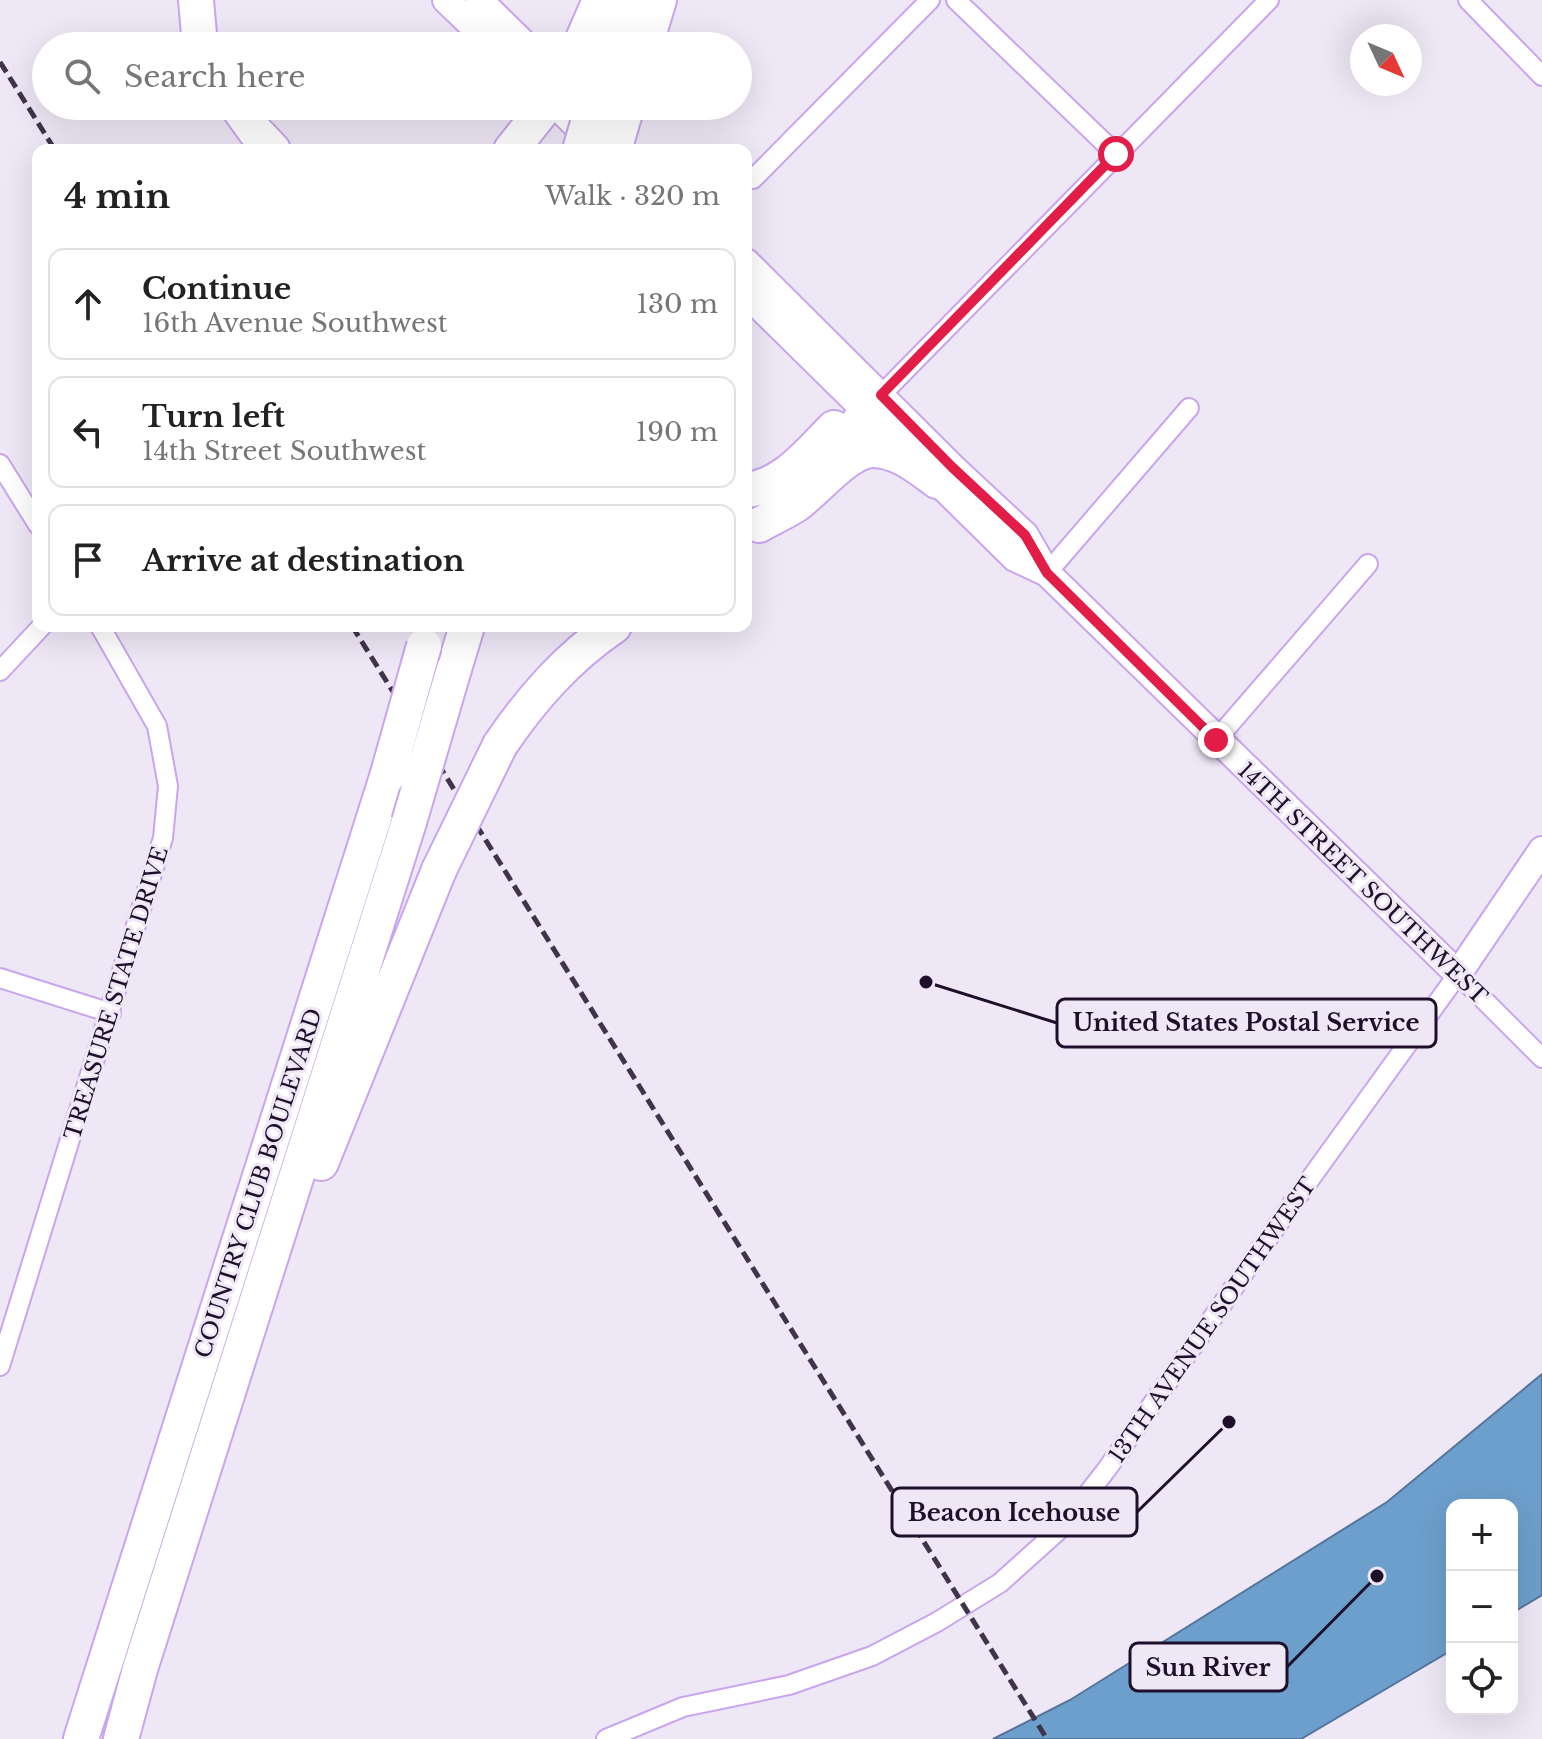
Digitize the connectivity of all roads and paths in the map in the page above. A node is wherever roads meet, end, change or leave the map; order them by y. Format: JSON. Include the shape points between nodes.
{"nodes":[{"id":1,"x":196,"y":0,"type":"edge"},
{"id":2,"x":212,"y":0,"type":"edge"},
{"id":3,"x":446,"y":0,"type":"edge"},
{"id":4,"x":479,"y":0,"type":"edge"},
{"id":5,"x":600,"y":0,"type":"edge"},
{"id":6,"x":626,"y":0,"type":"edge"},
{"id":7,"x":659,"y":0,"type":"edge"},
{"id":8,"x":930,"y":0,"type":"edge"},
{"id":9,"x":956,"y":0,"type":"edge"},
{"id":10,"x":1269,"y":0,"type":"edge"},
{"id":11,"x":1468,"y":0,"type":"edge"},
{"id":12,"x":199,"y":32,"type":"edge"},
{"id":13,"x":211,"y":32,"type":"edge"},
{"id":14,"x":479,"y":32,"type":"edge"},
{"id":15,"x":512,"y":32,"type":"edge"},
{"id":16,"x":594,"y":32,"type":"edge"},
{"id":17,"x":602,"y":32,"type":"edge"},
{"id":18,"x":649,"y":32,"type":"edge"},
{"id":19,"x":1542,"y":76,"type":"edge"},
{"id":20,"x":227,"y":120,"type":"edge"},
{"id":21,"x":247,"y":120,"type":"edge"},
{"id":22,"x":571,"y":120,"type":"edge"},
{"id":23,"x":589,"y":120,"type":"edge"},
{"id":24,"x":604,"y":120,"type":"edge"},
{"id":25,"x":623,"y":135,"type":"edge"},
{"id":26,"x":246,"y":144,"type":"edge"},
{"id":27,"x":267,"y":144,"type":"edge"},
{"id":28,"x":582,"y":144,"type":"edge"},
{"id":29,"x":595,"y":144,"type":"edge"},
{"id":30,"x":1116,"y":154,"type":"junction"},
{"id":31,"x":753,"y":179,"type":"dead end"},
{"id":32,"x":752,"y":269,"type":"edge"},
{"id":33,"x":752,"y":298,"type":"edge"},
{"id":34,"x":874,"y":403,"type":"junction"},
{"id":35,"x":1189,"y":408,"type":"dead end"},
{"id":36,"x":0,"y":464,"type":"edge"},
{"id":37,"x":937,"y":481,"type":"junction"},
{"id":38,"x":752,"y":488,"type":"edge"},
{"id":39,"x":32,"y":515,"type":"edge"},
{"id":40,"x":752,"y":530,"type":"edge"},
{"id":41,"x":1368,"y":564,"type":"dead end"},
{"id":42,"x":1047,"y":573,"type":"junction"},
{"id":43,"x":36,"y":632,"type":"edge"},
{"id":44,"x":103,"y":632,"type":"edge"},
{"id":45,"x":465,"y":632,"type":"edge"},
{"id":46,"x":606,"y":632,"type":"edge"},
{"id":47,"x":428,"y":633,"type":"edge"},
{"id":48,"x":0,"y":671,"type":"edge"},
{"id":49,"x":1216,"y":740,"type":"junction"},
{"id":50,"x":1542,"y":850,"type":"edge"},
{"id":51,"x":1458,"y":974,"type":"junction"},
{"id":52,"x":0,"y":978,"type":"edge"},
{"id":53,"x":111,"y":1013,"type":"junction"},
{"id":54,"x":1542,"y":1058,"type":"edge"},
{"id":55,"x":265,"y":1278,"type":"junction"},
{"id":56,"x":0,"y":1366,"type":"edge"},
{"id":57,"x":81,"y":1739,"type":"edge"},
{"id":58,"x":121,"y":1739,"type":"edge"},
{"id":59,"x":606,"y":1739,"type":"edge"}],
"edges":[{"from":1,"to":12,"type":"highway"},
{"from":2,"to":13,"type":"highway"},
{"from":3,"to":14,"type":"street"},
{"from":4,"to":15,"type":"street"},
{"from":5,"to":16,"type":"highway"},
{"from":6,"to":17,"type":"highway"},
{"from":7,"to":18,"type":"highway"},
{"from":8,"to":31,"type":"street"},
{"from":9,"to":30,"type":"street"},
{"from":10,"to":30,"type":"street"},
{"from":11,"to":19,"type":"street"},
{"from":20,"to":26,"type":"highway"},
{"from":21,"to":27,"type":"highway"},
{"from":22,"to":29,"type":"street"},
{"from":23,"to":28,"type":"highway","bridge":true},
{"from":24,"to":25,"type":"street"},
{"from":30,"to":34,"type":"street"},
{"from":32,"to":34,"type":"street","name":"14TH STREET SOUTHWEST"},
{"from":33,"to":34,"type":"street","name":"14TH STREET SOUTHWEST"},
{"from":34,"to":37,"type":"street","name":"14TH STREET SOUTHWEST"},
{"from":34,"to":38,"type":"highway","via":[[838,424],[792,470]]},
{"from":34,"to":40,"type":"highway","via":[[788,501]]},
{"from":34,"to":42,"type":"street","name":"14TH STREET SOUTHWEST","via":[[1025,535]]},
{"from":35,"to":42,"type":"street"},
{"from":36,"to":39,"type":"street"},
{"from":37,"to":40,"type":"highway","via":[[890,453],[857,453],[795,505]]},
{"from":37,"to":42,"type":"street","name":"14TH STREET SOUTHWEST","via":[[1015,558]]},
{"from":41,"to":49,"type":"street"},
{"from":42,"to":49,"type":"street","name":"14TH STREET SOUTHWEST"},
{"from":43,"to":48,"type":"street"},
{"from":44,"to":53,"type":"street","name":"TREASURE STATE DRIVE","via":[[157,726],[168,786],[163,838]]},
{"from":45,"to":55,"type":"highway","name":"COUNTRY CLUB BOULEVARD","bridge":true},
{"from":46,"to":55,"type":"highway","bridge":true,"via":[[526,706],[477,787],[291,1237]]},
{"from":47,"to":57,"type":"highway","name":"COUNTRY CLUB BOULEVARD","bridge":true},
{"from":49,"to":51,"type":"street","name":"14TH STREET SOUTHWEST"},
{"from":50,"to":51,"type":"street","name":"13TH AVENUE SOUTHWEST"},
{"from":51,"to":54,"type":"street","name":"14TH STREET SOUTHWEST"},
{"from":51,"to":59,"type":"street","name":"13TH AVENUE SOUTHWEST","via":[[1107,1469],[1060,1529],[1000,1583],[872,1656],[789,1685],[683,1707]]},
{"from":52,"to":53,"type":"street"},
{"from":53,"to":56,"type":"street","name":"TREASURE STATE DRIVE"},
{"from":55,"to":58,"type":"highway","name":"COUNTRY CLUB BOULEVARD"}]}
